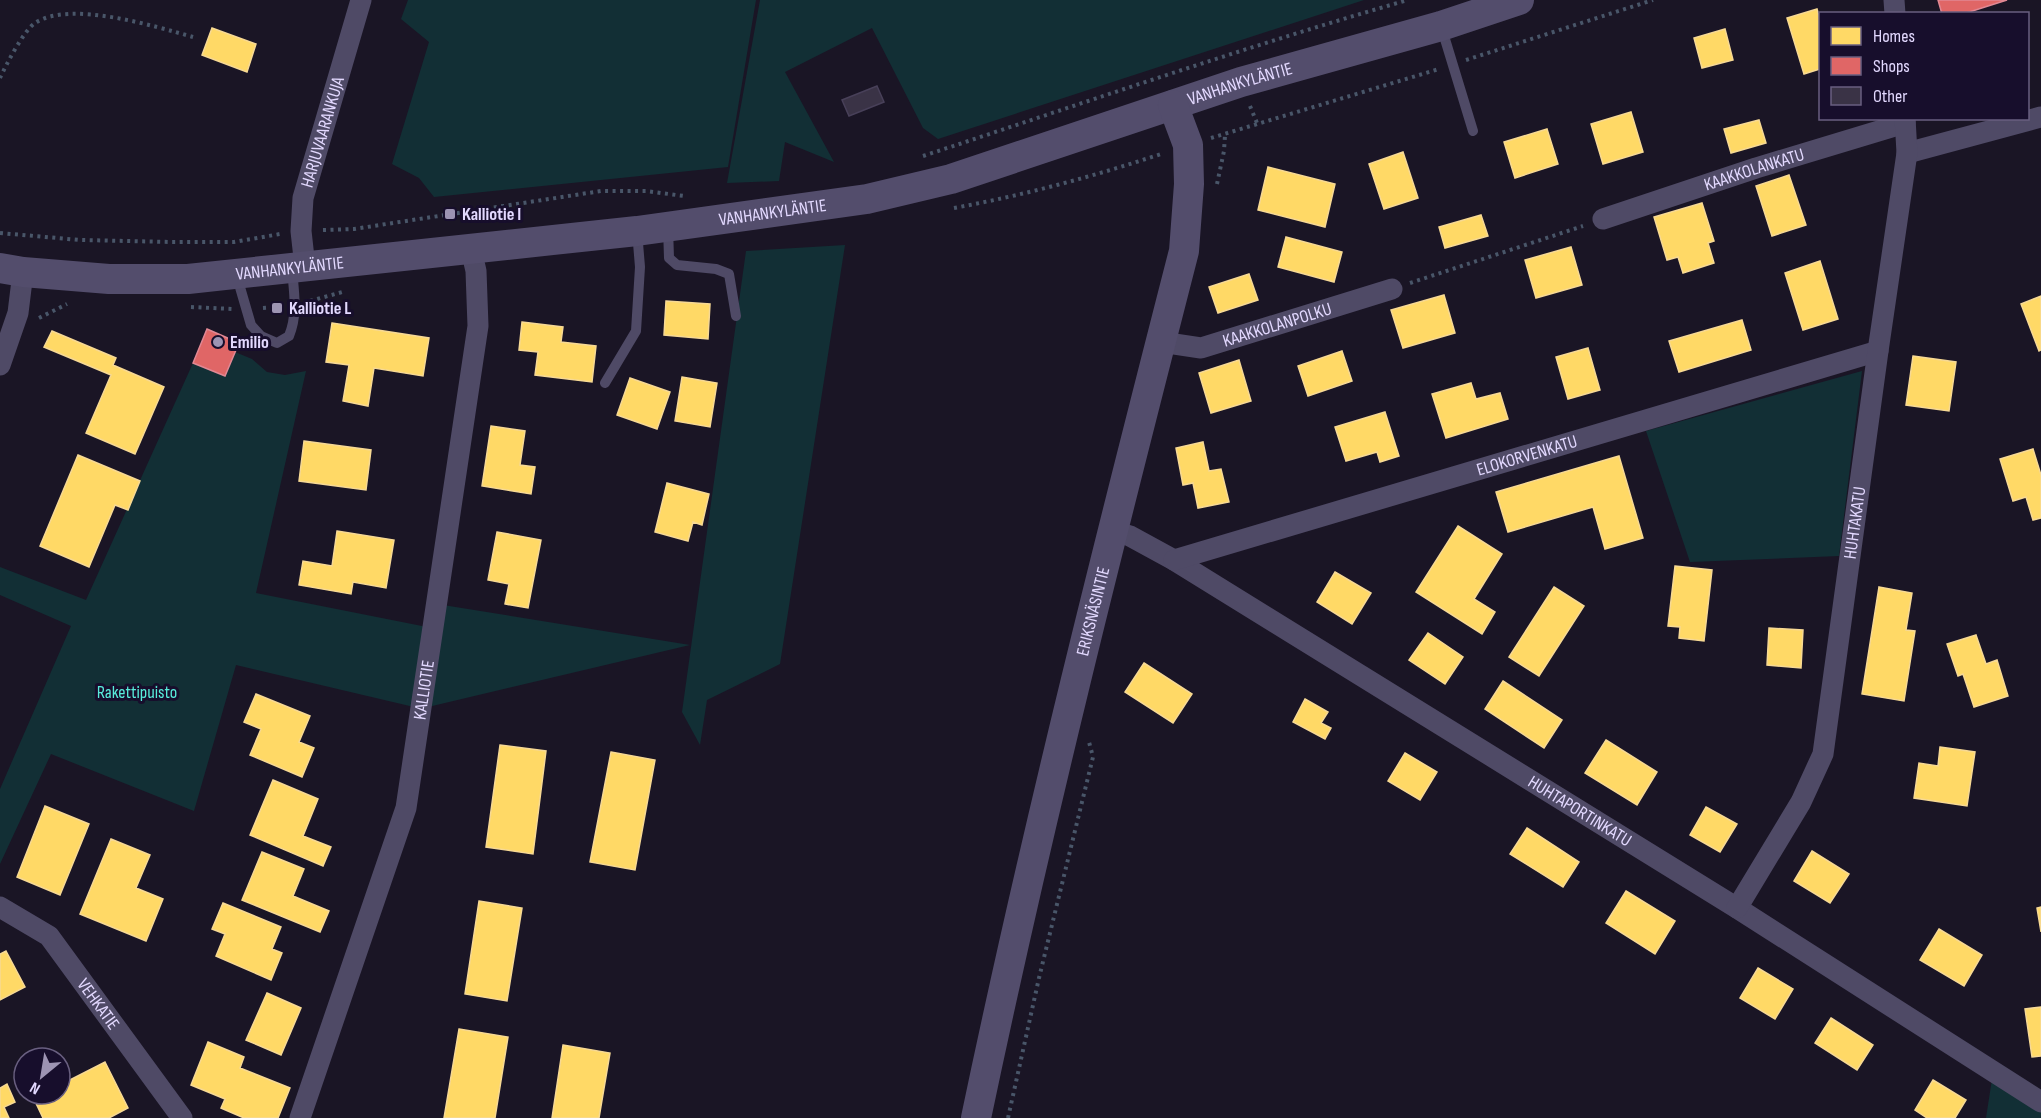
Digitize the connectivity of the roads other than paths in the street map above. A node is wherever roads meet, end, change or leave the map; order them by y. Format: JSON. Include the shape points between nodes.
{"nodes":[{"id":1,"x":361,"y":0,"type":"edge"},
{"id":2,"x":1504,"y":2,"type":"edge"},
{"id":3,"x":1441,"y":26,"type":"junction"},
{"id":4,"x":1173,"y":105,"type":"junction"},
{"id":5,"x":2041,"y":117,"type":"edge"},
{"id":6,"x":1905,"y":121,"type":"edge"},
{"id":7,"x":1473,"y":131,"type":"dead end"},
{"id":8,"x":1907,"y":153,"type":"junction"},
{"id":9,"x":1603,"y":219,"type":"road end"},
{"id":10,"x":668,"y":227,"type":"junction"},
{"id":11,"x":637,"y":231,"type":"junction"},
{"id":12,"x":471,"y":249,"type":"junction"},
{"id":13,"x":298,"y":268,"type":"junction"},
{"id":14,"x":11,"y":270,"type":"edge"},
{"id":15,"x":236,"y":274,"type":"junction"},
{"id":16,"x":1392,"y":289,"type":"road end"},
{"id":17,"x":735,"y":316,"type":"dead end"},
{"id":18,"x":1161,"y":342,"type":"junction"},
{"id":19,"x":1878,"y":351,"type":"junction"},
{"id":20,"x":0,"y":365,"type":"edge"},
{"id":21,"x":605,"y":383,"type":"dead end"},
{"id":22,"x":1114,"y":531,"type":"junction"},
{"id":23,"x":1174,"y":560,"type":"junction"},
{"id":24,"x":0,"y":907,"type":"edge"},
{"id":25,"x":1737,"y":908,"type":"junction"},
{"id":26,"x":2041,"y":1102,"type":"edge"},
{"id":27,"x":182,"y":1118,"type":"edge"},
{"id":28,"x":300,"y":1118,"type":"edge"},
{"id":29,"x":976,"y":1118,"type":"edge"}],
"edges":[{"from":1,"to":13,"type":"street","name":"HARJUVAARANKUJA","via":[[303,198]]},
{"from":2,"to":3,"type":"street","name":"VANHANKYLÄNTIE"},
{"from":3,"to":4,"type":"street","name":"VANHANKYLÄNTIE"},
{"from":3,"to":7,"type":"lane"},
{"from":4,"to":10,"type":"street","name":"VANHANKYLÄNTIE","via":[[940,182],[867,199]]},
{"from":4,"to":18,"type":"street","name":"ERIKSNÄSINTIE","via":[[1188,145],[1189,184],[1184,251]]},
{"from":5,"to":8,"type":"street"},
{"from":6,"to":8,"type":"street","name":"HUHTAKATU"},
{"from":6,"to":9,"type":"street","name":"KAAKKOLANKATU"},
{"from":8,"to":19,"type":"street","name":"HUHTAKATU"},
{"from":10,"to":11,"type":"street","name":"VANHANKYLÄNTIE"},
{"from":10,"to":17,"type":"lane","via":[[669,258],[677,265],[729,274]]},
{"from":11,"to":12,"type":"street","name":"VANHANKYLÄNTIE"},
{"from":11,"to":21,"type":"lane","via":[[640,267],[636,331]]},
{"from":12,"to":13,"type":"street","name":"VANHANKYLÄNTIE"},
{"from":12,"to":28,"type":"street","name":"KALLIOTIE","via":[[478,326],[406,808]]},
{"from":13,"to":15,"type":"street","name":"VANHANKYLÄNTIE"},
{"from":13,"to":15,"type":"lane","via":[[293,326],[289,336],[277,343],[261,336],[251,325]]},
{"from":14,"to":15,"type":"street","name":"VANHANKYLÄNTIE","via":[[109,279],[188,279]]},
{"from":14,"to":20,"type":"street","via":[[18,313]]},
{"from":16,"to":18,"type":"street","name":"KAAKKOLANPOLKU","via":[[1201,348]]},
{"from":18,"to":22,"type":"street","name":"ERIKSNÄSINTIE"},
{"from":19,"to":23,"type":"street","name":"ELOKORVENKATU"},
{"from":19,"to":25,"type":"street","name":"HUHTAKATU","via":[[1823,754],[1801,802]]},
{"from":22,"to":23,"type":"street","name":"HUHTAPORTINKATU"},
{"from":22,"to":29,"type":"street","name":"ERIKSNÄSINTIE","via":[[1007,971]]},
{"from":23,"to":25,"type":"street","name":"HUHTAPORTINKATU"},
{"from":24,"to":27,"type":"street","name":"VEHKATIE","via":[[49,936]]},
{"from":25,"to":26,"type":"street","name":"HUHTAPORTINKATU"}]}
